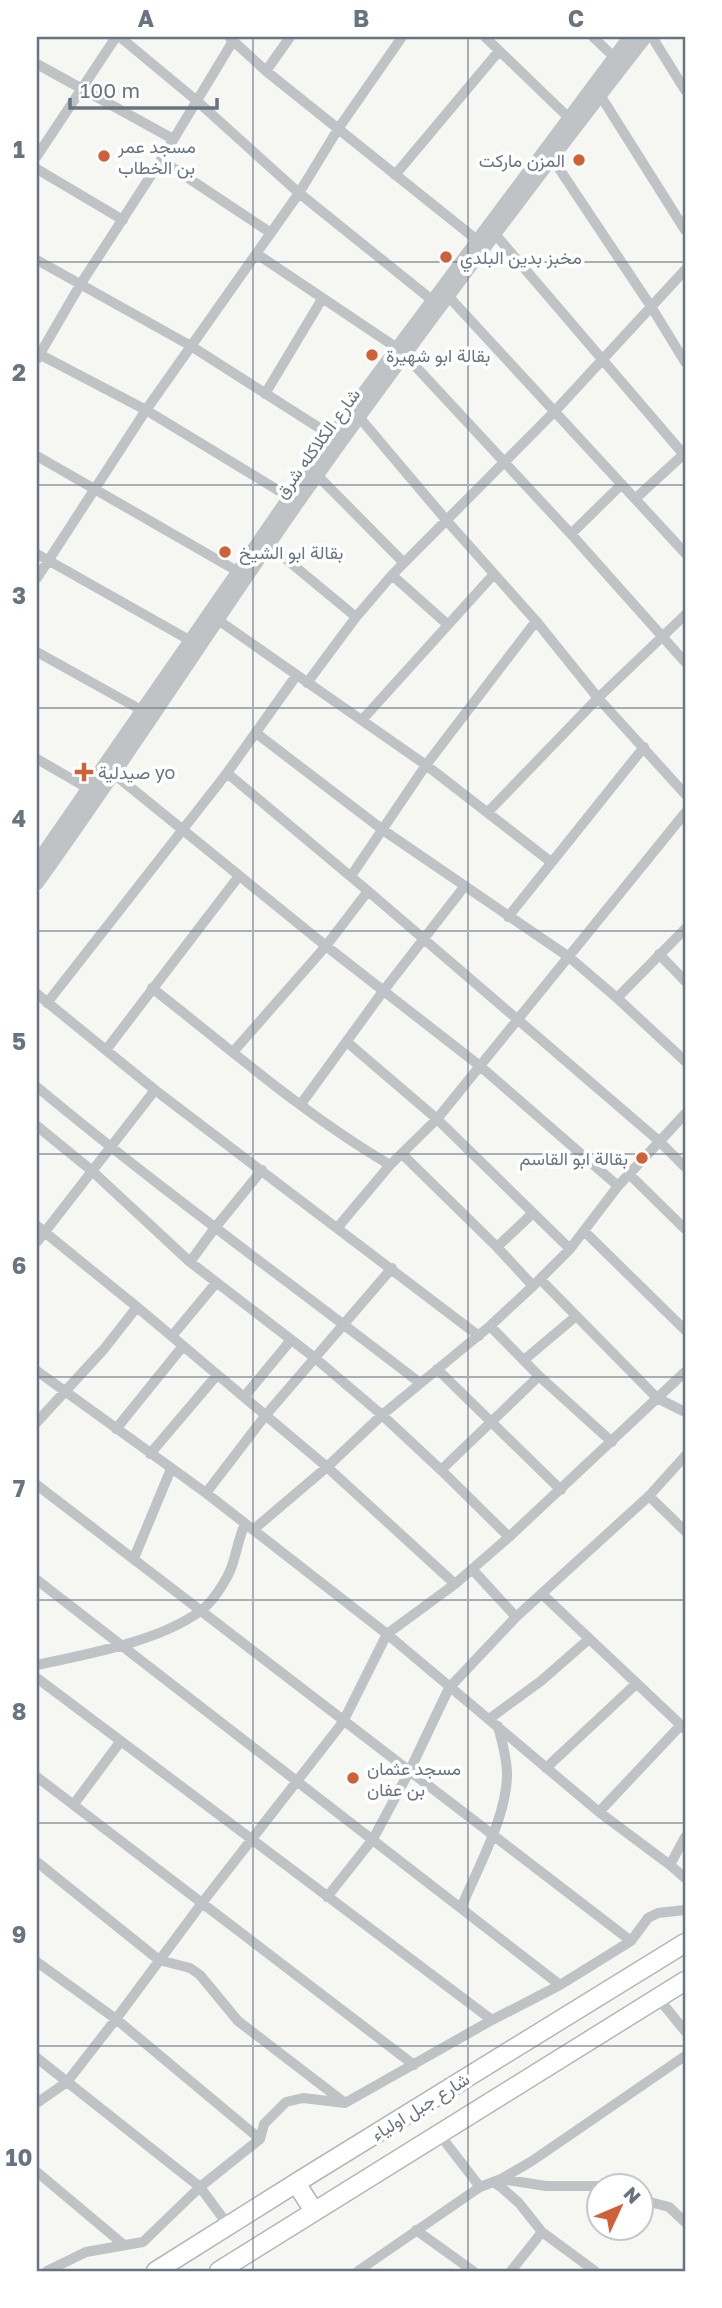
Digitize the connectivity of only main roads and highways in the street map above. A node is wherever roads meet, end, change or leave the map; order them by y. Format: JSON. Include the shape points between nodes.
{"nodes":[{"id":1,"x":685,"y":1943,"type":"edge"},
{"id":2,"x":685,"y":1981,"type":"edge"},
{"id":3,"x":296,"y":2183,"type":"junction"},
{"id":4,"x":314,"y":2211,"type":"junction"},
{"id":5,"x":249,"y":2212,"type":"junction"},
{"id":6,"x":267,"y":2240,"type":"junction"},
{"id":7,"x":228,"y":2269,"type":"edge"},
{"id":8,"x":156,"y":2271,"type":"edge"}],
"edges":[{"from":1,"to":3,"type":"highway","name":"شارع جبل اولياء"},
{"from":2,"to":4,"type":"highway","name":"شارع جبل اولياء"},
{"from":3,"to":4,"type":"highway"},
{"from":3,"to":5,"type":"highway","name":"شارع جبل اولياء"},
{"from":4,"to":6,"type":"highway","name":"شارع جبل اولياء"},
{"from":5,"to":6,"type":"highway"},
{"from":5,"to":8,"type":"highway","name":"شارع جبل اولياء"},
{"from":6,"to":7,"type":"highway","name":"شارع جبل اولياء"}]}
